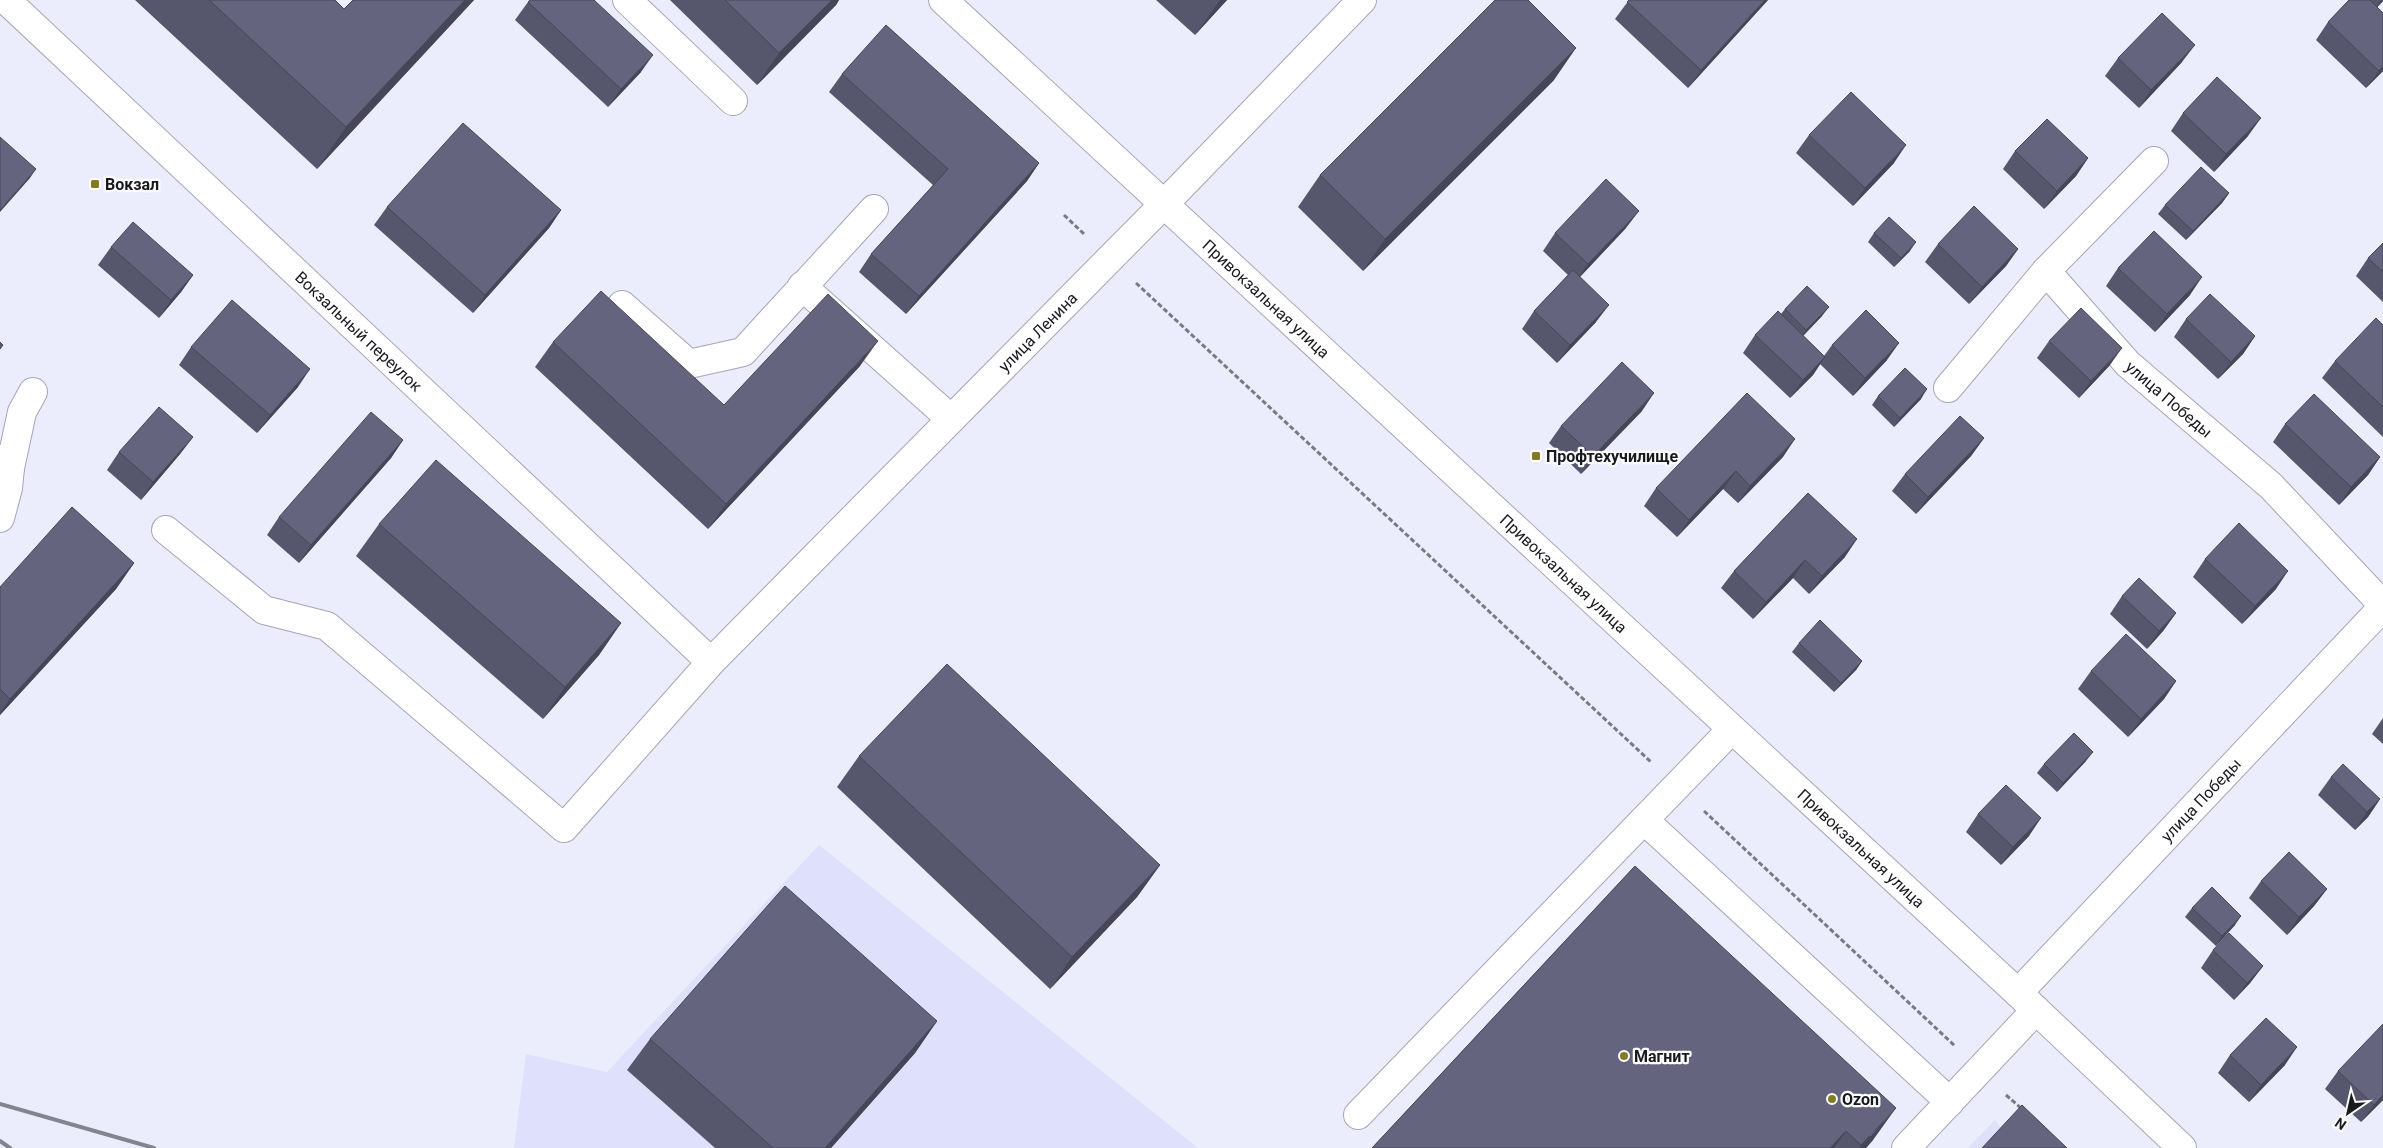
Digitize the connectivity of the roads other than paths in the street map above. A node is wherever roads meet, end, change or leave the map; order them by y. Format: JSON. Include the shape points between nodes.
{"nodes":[{"id":1,"x":6,"y":0,"type":"edge"},
{"id":2,"x":627,"y":0,"type":"edge"},
{"id":3,"x":944,"y":0,"type":"edge"},
{"id":4,"x":1362,"y":0,"type":"edge"},
{"id":5,"x":733,"y":101,"type":"dead end"},
{"id":6,"x":2154,"y":161,"type":"dead end"},
{"id":7,"x":1165,"y":203,"type":"junction"},
{"id":8,"x":874,"y":209,"type":"dead end"},
{"id":9,"x":2046,"y":272,"type":"junction"},
{"id":10,"x":802,"y":286,"type":"junction"},
{"id":11,"x":622,"y":305,"type":"dead end"},
{"id":12,"x":1948,"y":388,"type":"dead end"},
{"id":13,"x":33,"y":392,"type":"dead end"},
{"id":14,"x":951,"y":419,"type":"junction"},
{"id":15,"x":5,"y":464,"type":"edge"},
{"id":16,"x":0,"y":518,"type":"edge"},
{"id":17,"x":166,"y":530,"type":"dead end"},
{"id":18,"x":2383,"y":606,"type":"edge"},
{"id":19,"x":711,"y":662,"type":"junction"},
{"id":20,"x":1732,"y":728,"type":"junction"},
{"id":21,"x":1644,"y":820,"type":"junction"},
{"id":22,"x":2027,"y":1002,"type":"junction"},
{"id":23,"x":1950,"y":1102,"type":"junction"},
{"id":24,"x":1358,"y":1115,"type":"dead end"},
{"id":25,"x":1906,"y":1148,"type":"edge"},
{"id":26,"x":2182,"y":1148,"type":"edge"}],
"edges":[{"from":1,"to":19,"type":"street","name":"Вокзальный переулок"},
{"from":2,"to":5,"type":"street"},
{"from":3,"to":7,"type":"street","name":"Привокзальная улица"},
{"from":4,"to":7,"type":"street","name":"улица Ленина"},
{"from":6,"to":9,"type":"street"},
{"from":7,"to":14,"type":"street","name":"улица Ленина"},
{"from":7,"to":20,"type":"street","name":"Привокзальная улица"},
{"from":8,"to":10,"type":"street"},
{"from":9,"to":12,"type":"street"},
{"from":9,"to":18,"type":"street","name":"улица Победы","via":[[2128,364],[2271,486]]},
{"from":10,"to":11,"type":"street","via":[[743,352],[690,364]]},
{"from":10,"to":14,"type":"street"},
{"from":13,"to":15,"type":"street","via":[[22,412]]},
{"from":14,"to":19,"type":"street","name":"улица Ленина"},
{"from":15,"to":16,"type":"street","via":[[8,488]]},
{"from":17,"to":19,"type":"street","name":"улица Ленина","via":[[264,610],[327,626],[564,828]]},
{"from":18,"to":22,"type":"street","name":"улица Победы"},
{"from":20,"to":21,"type":"street"},
{"from":20,"to":22,"type":"street","name":"Привокзальная улица"},
{"from":21,"to":23,"type":"street"},
{"from":21,"to":24,"type":"street"},
{"from":22,"to":23,"type":"street","name":"улица Победы","via":[[1980,1070]]},
{"from":22,"to":26,"type":"street","name":"Привокзальная улица"},
{"from":23,"to":25,"type":"street","name":"улица Победы"}]}
